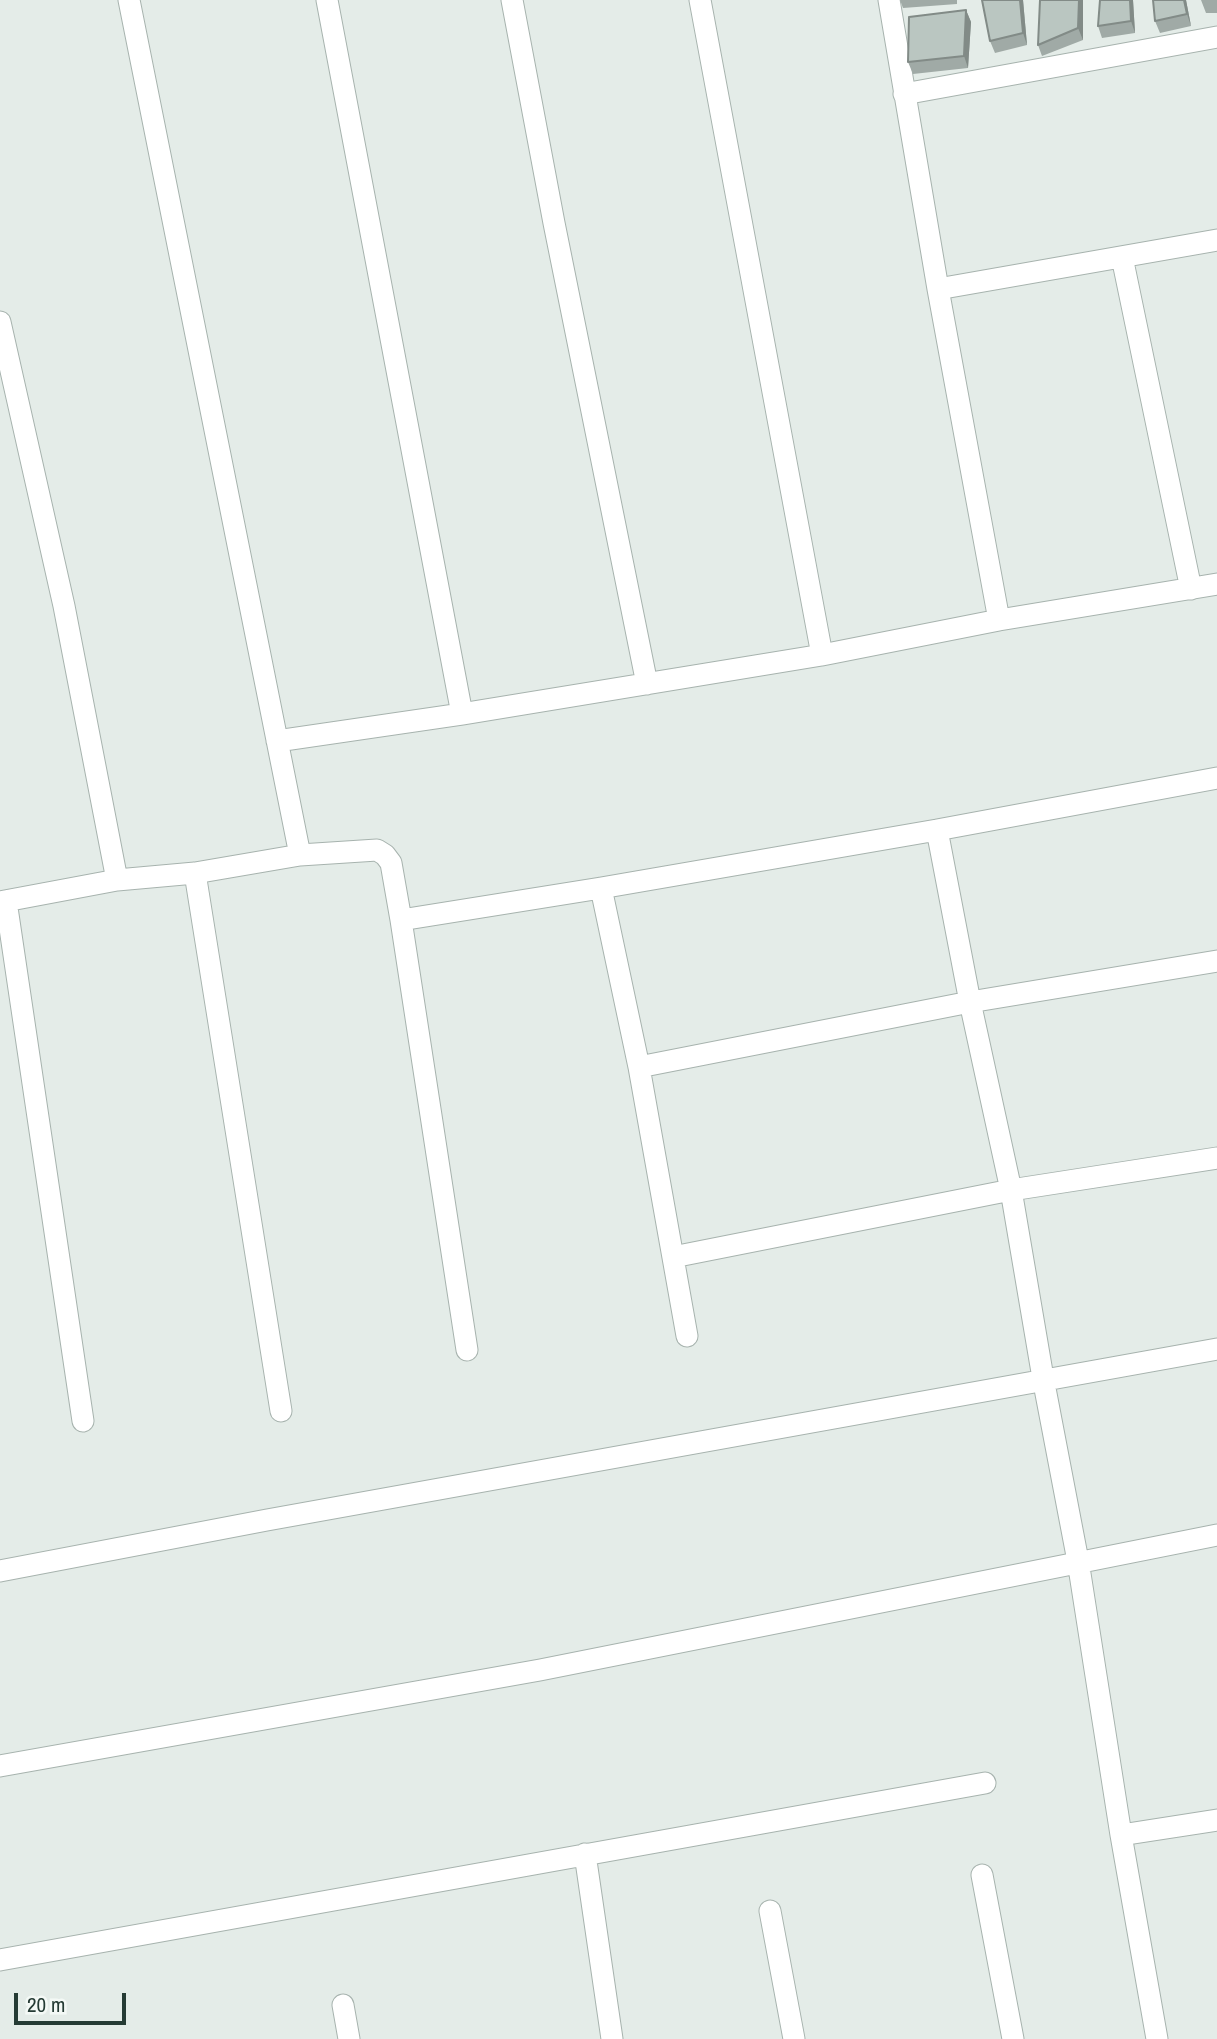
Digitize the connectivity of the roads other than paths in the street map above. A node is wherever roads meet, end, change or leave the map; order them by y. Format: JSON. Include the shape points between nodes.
{"nodes":[{"id":1,"x":129,"y":0,"type":"edge"},
{"id":2,"x":327,"y":0,"type":"edge"},
{"id":3,"x":512,"y":0,"type":"edge"},
{"id":4,"x":701,"y":0,"type":"edge"},
{"id":5,"x":889,"y":0,"type":"edge"},
{"id":6,"x":1217,"y":37,"type":"edge"},
{"id":7,"x":904,"y":94,"type":"junction"},
{"id":8,"x":1217,"y":240,"type":"edge"},
{"id":9,"x":1122,"y":257,"type":"junction"},
{"id":10,"x":938,"y":289,"type":"junction"},
{"id":11,"x":0,"y":323,"type":"edge"},
{"id":12,"x":1217,"y":584,"type":"edge"},
{"id":13,"x":1191,"y":589,"type":"junction"},
{"id":14,"x":999,"y":620,"type":"junction"},
{"id":15,"x":822,"y":655,"type":"junction"},
{"id":16,"x":647,"y":684,"type":"junction"},
{"id":17,"x":462,"y":714,"type":"junction"},
{"id":18,"x":277,"y":741,"type":"junction"},
{"id":19,"x":1217,"y":778,"type":"edge"},
{"id":20,"x":937,"y":830,"type":"junction"},
{"id":21,"x":300,"y":855,"type":"junction"},
{"id":22,"x":195,"y":873,"type":"junction"},
{"id":23,"x":117,"y":880,"type":"junction"},
{"id":24,"x":601,"y":888,"type":"junction"},
{"id":25,"x":3,"y":902,"type":"edge"},
{"id":26,"x":401,"y":920,"type":"junction"},
{"id":27,"x":1217,"y":961,"type":"edge"},
{"id":28,"x":970,"y":1002,"type":"junction"},
{"id":29,"x":639,"y":1067,"type":"junction"},
{"id":30,"x":1217,"y":1158,"type":"edge"},
{"id":31,"x":1011,"y":1190,"type":"junction"},
{"id":32,"x":673,"y":1257,"type":"junction"},
{"id":33,"x":687,"y":1336,"type":"dead end"},
{"id":34,"x":1217,"y":1349,"type":"edge"},
{"id":35,"x":467,"y":1350,"type":"dead end"},
{"id":36,"x":1043,"y":1378,"type":"junction"},
{"id":37,"x":281,"y":1411,"type":"dead end"},
{"id":38,"x":83,"y":1421,"type":"dead end"},
{"id":39,"x":1217,"y":1535,"type":"edge"},
{"id":40,"x":1078,"y":1561,"type":"junction"},
{"id":41,"x":0,"y":1571,"type":"edge"},
{"id":42,"x":0,"y":1766,"type":"edge"},
{"id":43,"x":985,"y":1783,"type":"dead end"},
{"id":44,"x":1217,"y":1820,"type":"edge"},
{"id":45,"x":1121,"y":1835,"type":"junction"},
{"id":46,"x":585,"y":1854,"type":"junction"},
{"id":47,"x":982,"y":1875,"type":"dead end"},
{"id":48,"x":770,"y":1911,"type":"dead end"},
{"id":49,"x":0,"y":1960,"type":"edge"},
{"id":50,"x":343,"y":2005,"type":"dead end"},
{"id":51,"x":349,"y":2039,"type":"edge"},
{"id":52,"x":612,"y":2039,"type":"edge"},
{"id":53,"x":793,"y":2039,"type":"edge"},
{"id":54,"x":1013,"y":2039,"type":"edge"},
{"id":55,"x":1157,"y":2039,"type":"edge"}],
"edges":[{"from":1,"to":18,"type":"street"},
{"from":2,"to":17,"type":"street"},
{"from":3,"to":16,"type":"street"},
{"from":4,"to":15,"type":"street"},
{"from":5,"to":7,"type":"street"},
{"from":6,"to":7,"type":"street"},
{"from":7,"to":10,"type":"street"},
{"from":8,"to":9,"type":"street"},
{"from":9,"to":10,"type":"street"},
{"from":9,"to":13,"type":"street"},
{"from":10,"to":14,"type":"street"},
{"from":11,"to":23,"type":"street","via":[[64,606]]},
{"from":12,"to":13,"type":"street"},
{"from":13,"to":14,"type":"street"},
{"from":14,"to":15,"type":"street"},
{"from":15,"to":16,"type":"street"},
{"from":16,"to":17,"type":"street"},
{"from":17,"to":18,"type":"street"},
{"from":18,"to":21,"type":"street"},
{"from":19,"to":20,"type":"street"},
{"from":20,"to":24,"type":"street"},
{"from":20,"to":28,"type":"street"},
{"from":21,"to":22,"type":"street"},
{"from":21,"to":26,"type":"street","via":[[367,849],[385,855],[391,863]]},
{"from":22,"to":23,"type":"street"},
{"from":22,"to":37,"type":"street"},
{"from":23,"to":25,"type":"street"},
{"from":24,"to":26,"type":"street"},
{"from":24,"to":29,"type":"street"},
{"from":25,"to":38,"type":"street"},
{"from":26,"to":35,"type":"street"},
{"from":27,"to":28,"type":"street"},
{"from":28,"to":29,"type":"street"},
{"from":28,"to":31,"type":"street"},
{"from":29,"to":32,"type":"street"},
{"from":30,"to":31,"type":"street"},
{"from":31,"to":32,"type":"street"},
{"from":31,"to":36,"type":"street"},
{"from":32,"to":33,"type":"street"},
{"from":34,"to":36,"type":"street"},
{"from":36,"to":40,"type":"street"},
{"from":36,"to":41,"type":"street"},
{"from":39,"to":40,"type":"street"},
{"from":40,"to":42,"type":"street","via":[[540,1670]]},
{"from":40,"to":45,"type":"street"},
{"from":43,"to":46,"type":"street"},
{"from":44,"to":45,"type":"street"},
{"from":45,"to":55,"type":"street"},
{"from":46,"to":49,"type":"street"},
{"from":46,"to":52,"type":"street"},
{"from":47,"to":54,"type":"street"},
{"from":48,"to":53,"type":"street"},
{"from":50,"to":51,"type":"street"}]}
